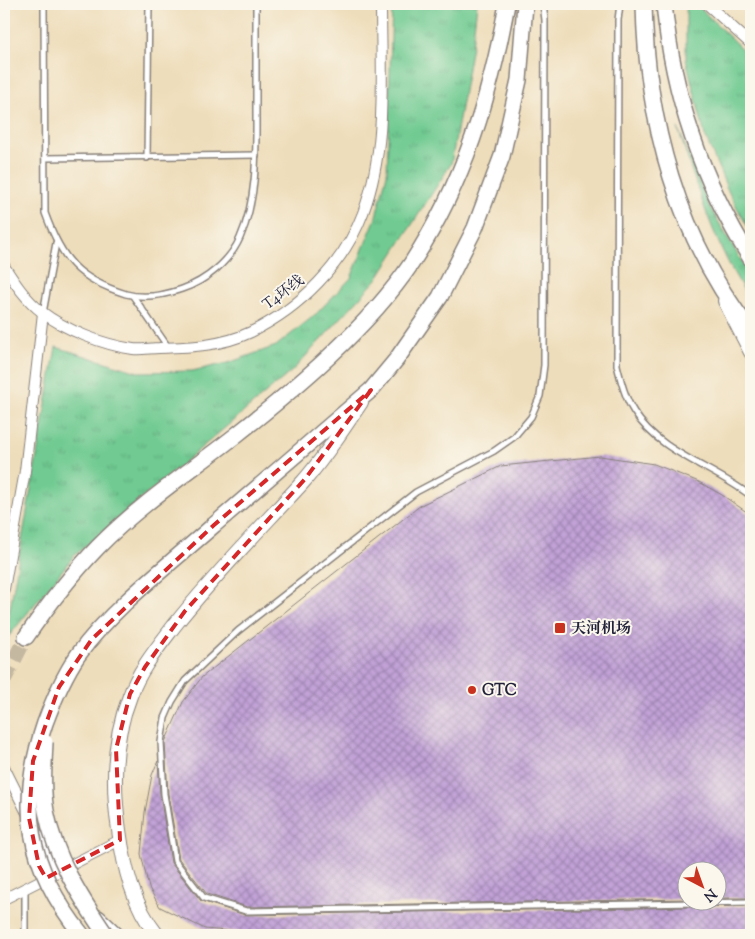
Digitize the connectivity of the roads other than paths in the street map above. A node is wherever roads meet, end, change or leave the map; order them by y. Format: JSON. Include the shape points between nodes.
{"nodes":[{"id":1,"x":149,"y":4,"type":"edge"},
{"id":2,"x":256,"y":4,"type":"edge"},
{"id":3,"x":381,"y":4,"type":"edge"},
{"id":4,"x":507,"y":4,"type":"edge"},
{"id":5,"x":525,"y":4,"type":"edge"},
{"id":6,"x":543,"y":4,"type":"edge"},
{"id":7,"x":620,"y":4,"type":"edge"},
{"id":8,"x":644,"y":4,"type":"edge"},
{"id":9,"x":664,"y":4,"type":"edge"},
{"id":10,"x":707,"y":4,"type":"edge"},
{"id":11,"x":44,"y":6,"type":"dead end"},
{"id":12,"x":751,"y":44,"type":"edge"},
{"id":13,"x":256,"y":155,"type":"junction"},
{"id":14,"x":45,"y":158,"type":"junction"},
{"id":15,"x":147,"y":158,"type":"junction"},
{"id":16,"x":56,"y":243,"type":"junction"},
{"id":17,"x":751,"y":259,"type":"edge"},
{"id":18,"x":4,"y":266,"type":"edge"},
{"id":19,"x":717,"y":284,"type":"junction"},
{"id":20,"x":133,"y":296,"type":"junction"},
{"id":21,"x":43,"y":313,"type":"junction"},
{"id":22,"x":751,"y":331,"type":"edge"},
{"id":23,"x":169,"y":348,"type":"junction"},
{"id":24,"x":751,"y":352,"type":"edge"},
{"id":25,"x":371,"y":390,"type":"junction"},
{"id":26,"x":751,"y":496,"type":"edge"},
{"id":27,"x":4,"y":589,"type":"edge"},
{"id":28,"x":26,"y":637,"type":"tunnel mouth"},
{"id":29,"x":47,"y":718,"type":"junction"},
{"id":30,"x":4,"y":768,"type":"edge"},
{"id":31,"x":120,"y":840,"type":"junction"},
{"id":32,"x":39,"y":866,"type":"junction"},
{"id":33,"x":58,"y":872,"type":"junction"},
{"id":34,"x":25,"y":888,"type":"junction"},
{"id":35,"x":4,"y":899,"type":"edge"},
{"id":36,"x":84,"y":902,"type":"junction"},
{"id":37,"x":751,"y":902,"type":"edge"},
{"id":38,"x":25,"y":935,"type":"edge"},
{"id":39,"x":70,"y":935,"type":"edge"},
{"id":40,"x":82,"y":935,"type":"edge"},
{"id":41,"x":106,"y":935,"type":"edge"},
{"id":42,"x":116,"y":935,"type":"edge"},
{"id":43,"x":157,"y":935,"type":"edge"}],
"edges":[{"from":1,"to":15,"type":"lane"},
{"from":2,"to":13,"type":"lane"},
{"from":3,"to":23,"type":"street","name":"T4环线","via":[[380,144],[363,214],[344,250],[319,283],[291,307],[251,332],[205,347]]},
{"from":4,"to":28,"type":"main road","via":[[497,60],[478,129],[450,196],[410,264],[376,308],[314,370],[150,500],[98,546],[58,591]]},
{"from":5,"to":25,"type":"main road","via":[[519,80],[490,192],[440,297]]},
{"from":6,"to":37,"type":"lane","via":[[544,355],[540,396],[531,417],[514,437],[494,451],[416,492],[238,632],[185,681],[165,718],[161,742],[164,794],[175,861],[204,898],[246,911]]},
{"from":7,"to":26,"type":"lane","via":[[617,365],[623,390],[634,412],[651,431]]},
{"from":8,"to":19,"type":"main road","via":[[649,80],[672,178],[697,247]]},
{"from":9,"to":17,"type":"main road","via":[[674,75],[694,144],[718,203]]},
{"from":10,"to":12,"type":"street"},
{"from":11,"to":14,"type":"lane"},
{"from":13,"to":15,"type":"lane"},
{"from":13,"to":20,"type":"lane","via":[[250,208],[240,238],[222,265],[196,284],[181,290],[165,295]]},
{"from":14,"to":15,"type":"lane"},
{"from":14,"to":16,"type":"lane","via":[[45,213]]},
{"from":16,"to":20,"type":"lane","via":[[76,269],[102,287]]},
{"from":16,"to":21,"type":"lane"},
{"from":18,"to":21,"type":"street","name":"T4环线","via":[[22,293]]},
{"from":19,"to":22,"type":"main road"},
{"from":19,"to":24,"type":"main road"},
{"from":20,"to":23,"type":"lane"},
{"from":21,"to":23,"type":"street","name":"T4环线","via":[[80,334],[133,349]]},
{"from":21,"to":27,"type":"street","via":[[25,471]]},
{"from":25,"to":29,"type":"main road","bridge":true,"via":[[214,524],[92,638],[68,670]]},
{"from":25,"to":31,"type":"main road","via":[[305,479],[186,611],[145,667],[130,694],[116,749]]},
{"from":29,"to":32,"type":"main road","bridge":true,"via":[[33,761],[29,795],[33,842]]},
{"from":29,"to":36,"type":"main road","bridge":true,"via":[[43,785],[46,810],[60,857]]},
{"from":30,"to":33,"type":"street"},
{"from":31,"to":33,"type":"street"},
{"from":31,"to":43,"type":"main road","via":[[134,896]]},
{"from":32,"to":39,"type":"main road","bridge":true},
{"from":32,"to":40,"type":"main road","bridge":true},
{"from":33,"to":34,"type":"street"},
{"from":34,"to":35,"type":"street"},
{"from":34,"to":38,"type":"lane"},
{"from":36,"to":41,"type":"main road","bridge":true},
{"from":36,"to":42,"type":"main road","bridge":true}]}
